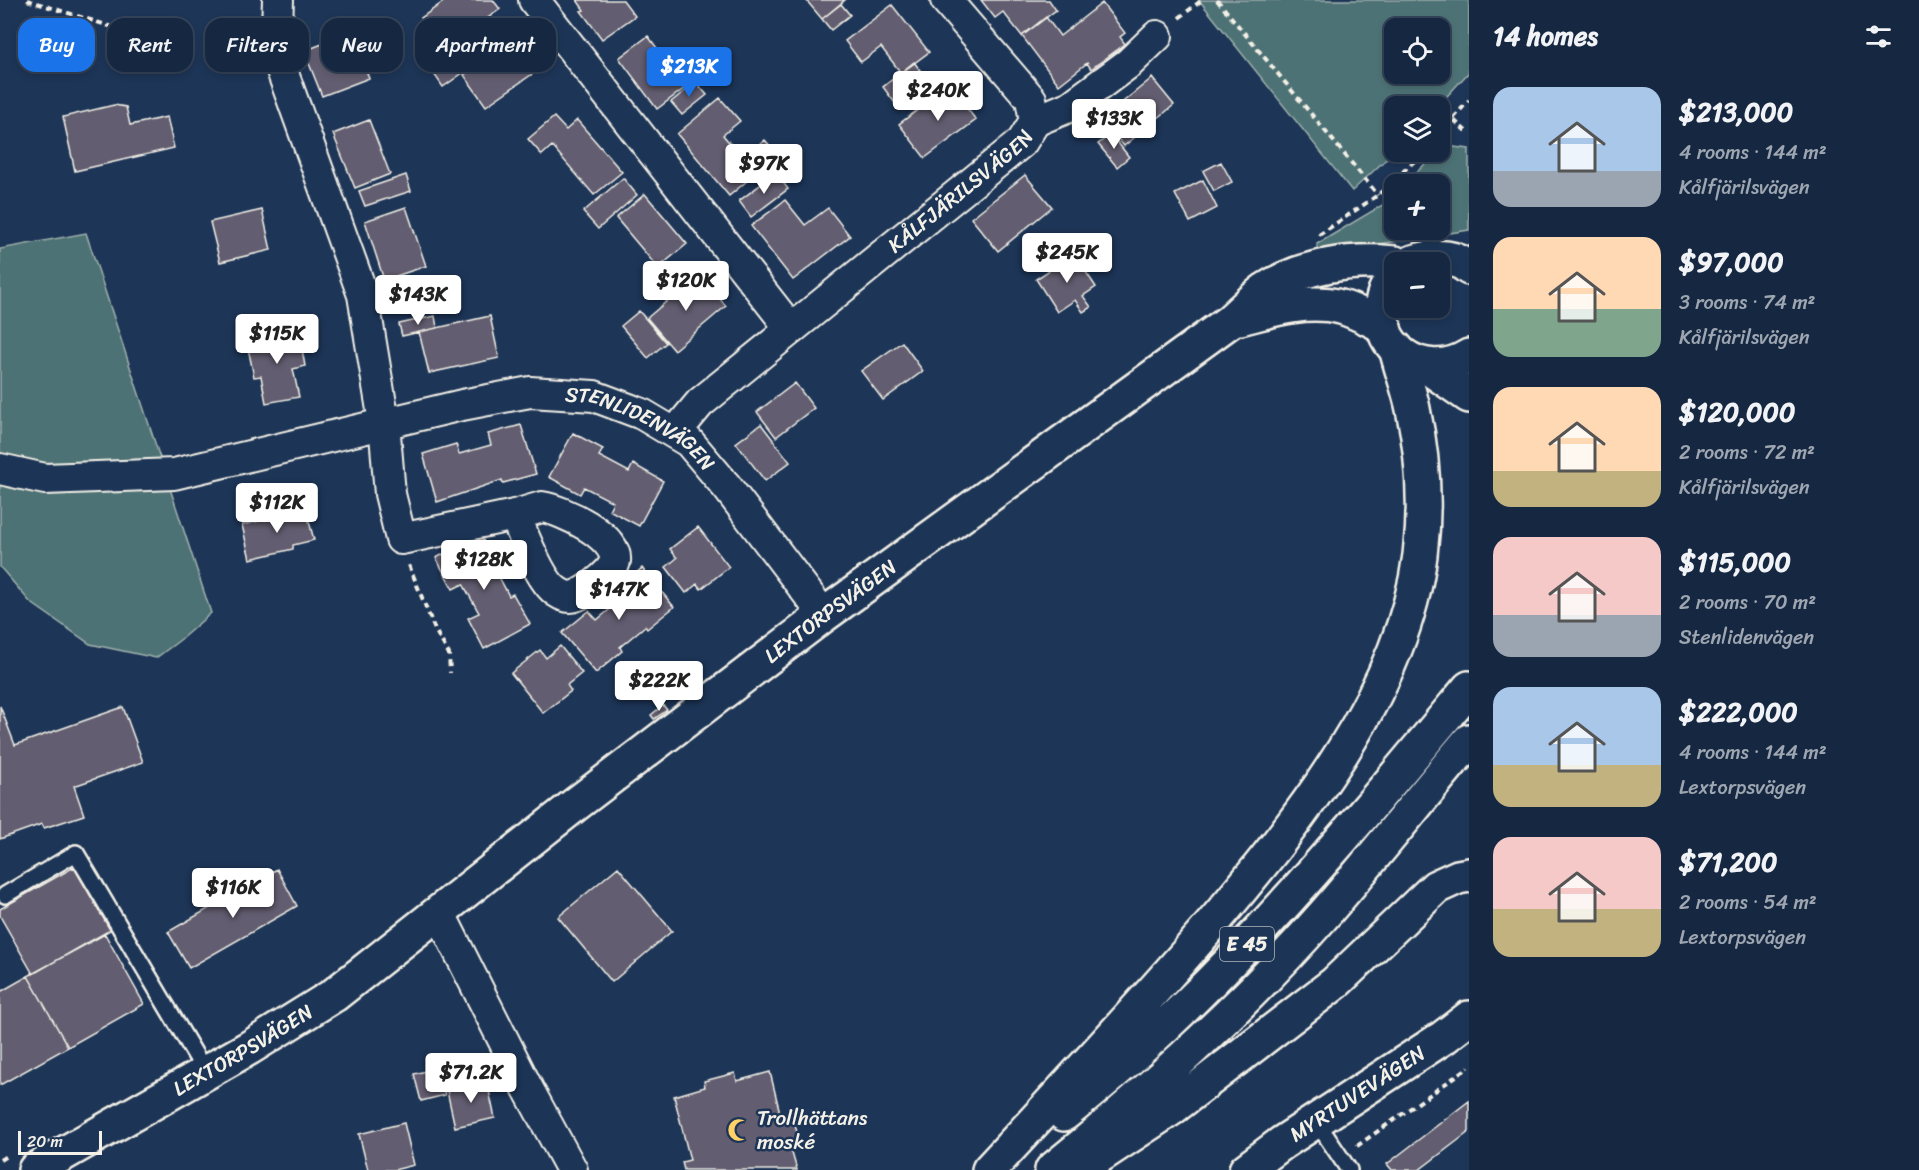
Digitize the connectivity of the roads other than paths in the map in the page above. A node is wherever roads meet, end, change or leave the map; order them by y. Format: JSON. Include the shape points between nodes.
{"nodes":[{"id":1,"x":278,"y":0,"type":"edge"},
{"id":2,"x":534,"y":0,"type":"edge"},
{"id":3,"x":946,"y":0,"type":"edge"},
{"id":4,"x":1157,"y":36,"type":"dead end"},
{"id":5,"x":1035,"y":121,"type":"junction"},
{"id":6,"x":1384,"y":262,"type":"edge"},
{"id":7,"x":1384,"y":300,"type":"edge"},
{"id":8,"x":1384,"y":316,"type":"edge"},
{"id":9,"x":1385,"y":318,"type":"edge"},
{"id":10,"x":1230,"y":321,"type":"junction"},
{"id":11,"x":791,"y":329,"type":"junction"},
{"id":12,"x":1390,"y":337,"type":"junction"},
{"id":13,"x":1469,"y":356,"type":"edge"},
{"id":14,"x":1426,"y":366,"type":"junction"},
{"id":15,"x":1469,"y":396,"type":"edge"},
{"id":16,"x":384,"y":422,"type":"junction"},
{"id":17,"x":675,"y":433,"type":"junction"},
{"id":18,"x":0,"y":469,"type":"edge"},
{"id":19,"x":515,"y":515,"type":"dead end"},
{"id":20,"x":824,"y":615,"type":"junction"},
{"id":21,"x":1469,"y":687,"type":"edge"},
{"id":22,"x":1469,"y":741,"type":"edge"},
{"id":23,"x":1469,"y":875,"type":"edge"},
{"id":24,"x":4,"y":895,"type":"dead end"},
{"id":25,"x":439,"y":912,"type":"junction"},
{"id":26,"x":1469,"y":1018,"type":"edge"},
{"id":27,"x":206,"y":1073,"type":"junction"},
{"id":28,"x":1316,"y":1121,"type":"junction"},
{"id":29,"x":1345,"y":1164,"type":"edge"},
{"id":30,"x":36,"y":1170,"type":"edge"},
{"id":31,"x":572,"y":1170,"type":"edge"},
{"id":32,"x":989,"y":1170,"type":"edge"},
{"id":33,"x":995,"y":1170,"type":"edge"},
{"id":34,"x":1052,"y":1170,"type":"edge"},
{"id":35,"x":1074,"y":1170,"type":"edge"},
{"id":36,"x":1246,"y":1170,"type":"edge"}],
"edges":[{"from":1,"to":16,"type":"street","via":[[276,54],[363,296]]},
{"from":2,"to":11,"type":"street"},
{"from":3,"to":5,"type":"street","name":"KÅLFJÄRILSVÄGEN","via":[[1031,99]]},
{"from":4,"to":5,"type":"street","via":[[1129,63],[1071,106]]},
{"from":5,"to":11,"type":"street","name":"KÅLFJÄRILSVÄGEN","via":[[1022,142]]},
{"from":6,"to":10,"type":"main road","name":"LEXTORPSVÄGEN","via":[[1329,265],[1296,275],[1266,290]]},
{"from":7,"to":8,"type":"main road"},
{"from":9,"to":12,"type":"main road"},
{"from":10,"to":12,"type":"main road","name":"LEXTORPSVÄGEN","via":[[1297,304],[1321,304],[1342,307]]},
{"from":10,"to":20,"type":"main road","name":"LEXTORPSVÄGEN"},
{"from":11,"to":17,"type":"street","name":"KÅLFJÄRILSVÄGEN","via":[[700,403]]},
{"from":12,"to":14,"type":"main road","name":"LEXTORPSVÄGEN","via":[[1409,359]]},
{"from":12,"to":32,"type":"main road","via":[[1413,409],[1423,506],[1420,555],[1408,612],[1370,703],[1297,818],[1240,891],[1163,982]]},
{"from":13,"to":14,"type":"main road","via":[[1442,367]]},
{"from":14,"to":15,"type":"main road","name":"LEXTORPSVÄGEN"},
{"from":16,"to":17,"type":"street","name":"STENLIDENVÄGEN","via":[[531,392],[594,396],[642,414]]},
{"from":16,"to":18,"type":"street","name":"STENLIDENVÄGEN","via":[[174,474],[45,479]]},
{"from":16,"to":19,"type":"street","via":[[390,494],[401,539]]},
{"from":17,"to":20,"type":"street","name":"STENLIDENVÄGEN","via":[[689,442],[727,487]]},
{"from":20,"to":25,"type":"main road","name":"LEXTORPSVÄGEN"},
{"from":21,"to":33,"type":"main road","number":"E 45","via":[[1292,896],[1215,977],[1124,1064]]},
{"from":22,"to":34,"type":"main road","number":"E 45","via":[[1319,920],[1242,1001],[1175,1066]]},
{"from":23,"to":35,"type":"main road","via":[[1436,887],[1335,983],[1171,1108]]},
{"from":24,"to":27,"type":"lane","via":[[76,854]]},
{"from":25,"to":27,"type":"main road","name":"LEXTORPSVÄGEN","via":[[334,995]]},
{"from":25,"to":31,"type":"street"},
{"from":26,"to":28,"type":"main road","name":"MYRTUVEVÄGEN"},
{"from":27,"to":30,"type":"main road","name":"LEXTORPSVÄGEN"},
{"from":28,"to":29,"type":"lane"},
{"from":28,"to":36,"type":"main road","name":"MYRTUVEVÄGEN"}]}
